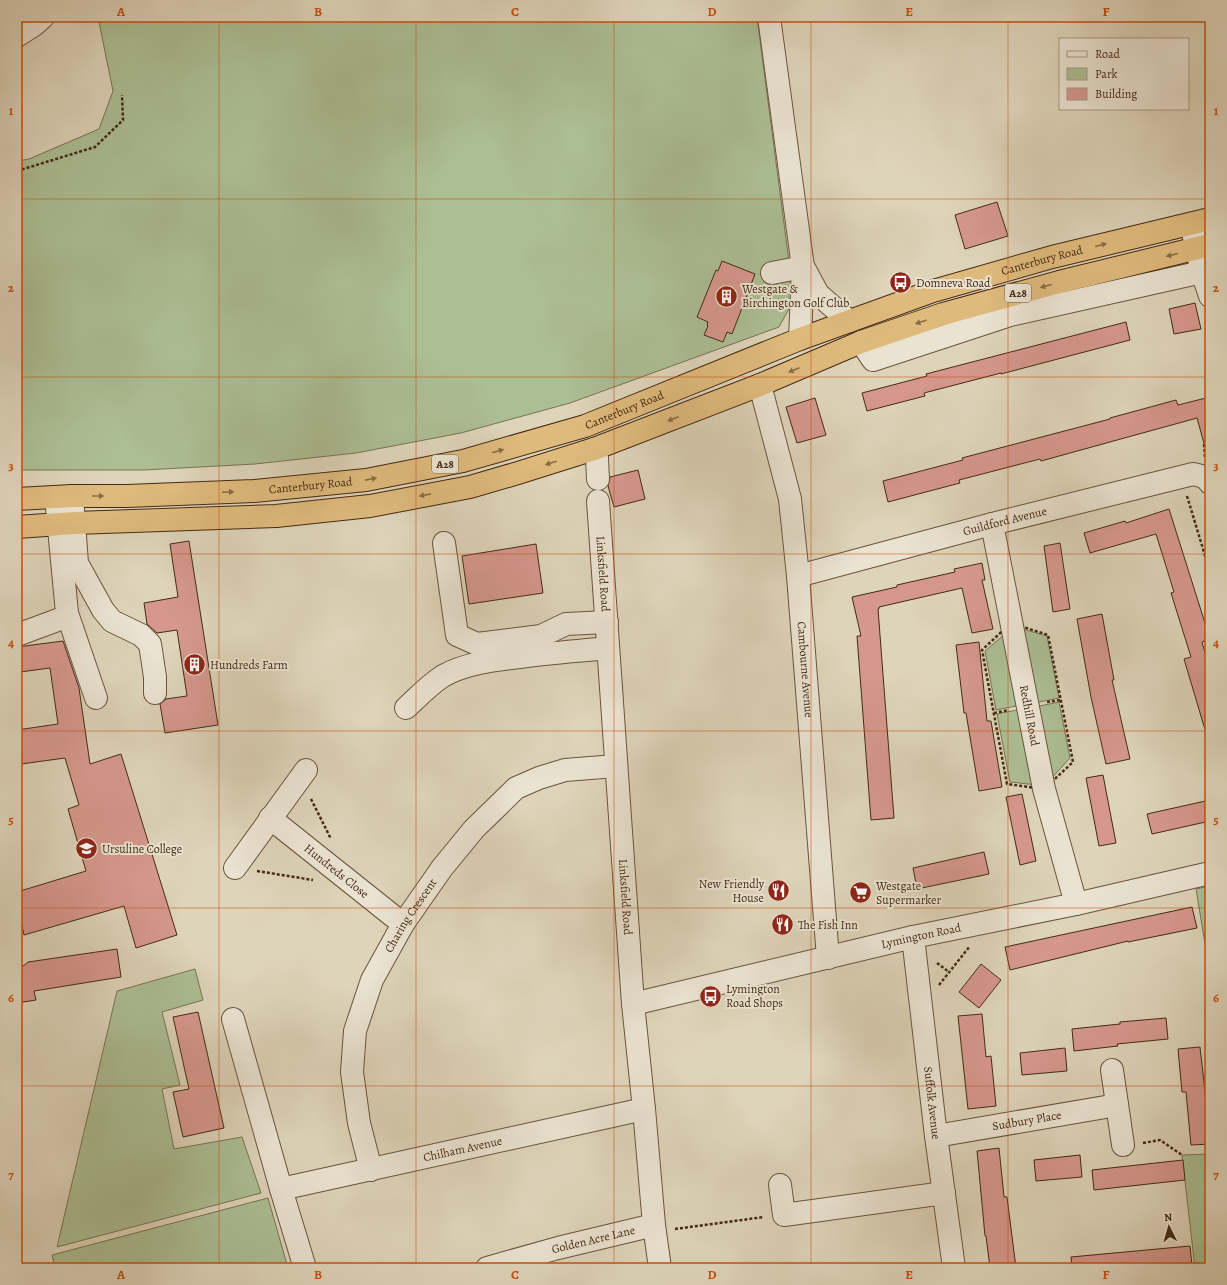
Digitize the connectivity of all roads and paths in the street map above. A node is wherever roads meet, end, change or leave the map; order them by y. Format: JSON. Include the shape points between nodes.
{"nodes":[{"id":1,"x":43,"y":17,"type":"edge"},
{"id":2,"x":769,"y":17,"type":"edge"},
{"id":3,"x":17,"y":36,"type":"edge"},
{"id":4,"x":122,"y":95,"type":"dead end"},
{"id":5,"x":17,"y":171,"type":"edge"},
{"id":6,"x":1201,"y":221,"type":"edge"},
{"id":7,"x":1203,"y":247,"type":"edge"},
{"id":8,"x":803,"y":267,"type":"junction"},
{"id":9,"x":1202,"y":272,"type":"junction"},
{"id":10,"x":772,"y":273,"type":"dead end"},
{"id":11,"x":1210,"y":296,"type":"edge"},
{"id":12,"x":849,"y":321,"type":"junction"},
{"id":13,"x":800,"y":340,"type":"junction"},
{"id":14,"x":861,"y":342,"type":"junction"},
{"id":15,"x":760,"y":385,"type":"junction"},
{"id":16,"x":594,"y":449,"type":"junction"},
{"id":17,"x":1181,"y":478,"type":"junction"},
{"id":18,"x":598,"y":479,"type":"dead end"},
{"id":19,"x":1210,"y":483,"type":"edge"},
{"id":20,"x":64,"y":497,"type":"junction"},
{"id":21,"x":17,"y":499,"type":"edge"},
{"id":22,"x":598,"y":501,"type":"dead end"},
{"id":23,"x":66,"y":523,"type":"junction"},
{"id":24,"x":992,"y":524,"type":"junction"},
{"id":25,"x":17,"y":527,"type":"edge"},
{"id":26,"x":444,"y":543,"type":"dead end"},
{"id":27,"x":1210,"y":572,"type":"edge"},
{"id":28,"x":798,"y":576,"type":"junction"},
{"id":29,"x":67,"y":613,"type":"junction"},
{"id":30,"x":607,"y":622,"type":"junction"},
{"id":31,"x":17,"y":635,"type":"edge"},
{"id":32,"x":608,"y":648,"type":"junction"},
{"id":33,"x":155,"y":693,"type":"dead end"},
{"id":34,"x":96,"y":698,"type":"dead end"},
{"id":35,"x":406,"y":708,"type":"dead end"},
{"id":36,"x":616,"y":766,"type":"junction"},
{"id":37,"x":306,"y":770,"type":"dead end"},
{"id":38,"x":270,"y":818,"type":"junction"},
{"id":39,"x":235,"y":868,"type":"dead end"},
{"id":40,"x":1210,"y":873,"type":"edge"},
{"id":41,"x":1076,"y":904,"type":"junction"},
{"id":42,"x":988,"y":922,"type":"junction"},
{"id":43,"x":403,"y":924,"type":"junction"},
{"id":44,"x":913,"y":937,"type":"junction"},
{"id":45,"x":828,"y":958,"type":"junction"},
{"id":46,"x":633,"y":1004,"type":"junction"},
{"id":47,"x":921,"y":1008,"type":"junction"},
{"id":48,"x":233,"y":1019,"type":"dead end"},
{"id":49,"x":1112,"y":1070,"type":"dead end"},
{"id":50,"x":1117,"y":1104,"type":"junction"},
{"id":51,"x":644,"y":1109,"type":"junction"},
{"id":52,"x":936,"y":1136,"type":"junction"},
{"id":53,"x":1123,"y":1145,"type":"joint"},
{"id":54,"x":1182,"y":1156,"type":"dead end"},
{"id":55,"x":371,"y":1170,"type":"junction"},
{"id":56,"x":780,"y":1185,"type":"dead end"},
{"id":57,"x":281,"y":1189,"type":"junction"},
{"id":58,"x":944,"y":1193,"type":"junction"},
{"id":59,"x":784,"y":1215,"type":"junction"},
{"id":60,"x":654,"y":1228,"type":"junction"},
{"id":61,"x":305,"y":1268,"type":"edge"},
{"id":62,"x":487,"y":1268,"type":"edge"},
{"id":63,"x":660,"y":1268,"type":"edge"},
{"id":64,"x":954,"y":1268,"type":"edge"}],
"edges":[{"from":1,"to":3,"type":"street"},
{"from":2,"to":8,"type":"street"},
{"from":4,"to":5,"type":"path","via":[[123,120],[95,147]]},
{"from":6,"to":7,"type":"street"},
{"from":12,"to":6,"type":"highway","name":"Canterbury Road","number":"A28","one_way":true,"via":[[933,291],[1052,257]]},
{"from":7,"to":9,"type":"street"},
{"from":7,"to":14,"type":"highway","name":"Canterbury Road","number":"A28","one_way":true,"via":[[1059,282],[943,314]]},
{"from":8,"to":10,"type":"street"},
{"from":8,"to":12,"type":"street","via":[[818,294]]},
{"from":8,"to":13,"type":"street"},
{"from":9,"to":11,"type":"street"},
{"from":9,"to":14,"type":"street","via":[[1010,315],[873,360]]},
{"from":12,"to":13,"type":"highway","name":"Canterbury Road","number":"A28"},
{"from":20,"to":13,"type":"highway","name":"Canterbury Road","number":"A28","one_way":true,"via":[[254,491],[366,480],[463,460],[585,426]]},
{"from":14,"to":15,"type":"highway","name":"Canterbury Road","number":"A28","one_way":true},
{"from":15,"to":16,"type":"highway","name":"Canterbury Road","number":"A28","one_way":true},
{"from":15,"to":28,"type":"street","name":"Cambourne Avenue","via":[[790,499]]},
{"from":16,"to":18,"type":"street"},
{"from":16,"to":23,"type":"highway","name":"Canterbury Road","number":"A28","one_way":true,"via":[[470,487],[370,506],[276,516]]},
{"from":17,"to":19,"type":"street","name":"Guildford Avenue","via":[[1193,474],[1205,477]]},
{"from":17,"to":24,"type":"street","name":"Guildford Avenue"},
{"from":17,"to":27,"type":"path"},
{"from":20,"to":21,"type":"highway","name":"Canterbury Road","number":"A28"},
{"from":20,"to":23,"type":"street"},
{"from":22,"to":30,"type":"street","name":"Linksfield Road","via":[[593,527]]},
{"from":23,"to":25,"type":"highway","name":"Canterbury Road","number":"A28"},
{"from":23,"to":29,"type":"street"},
{"from":23,"to":33,"type":"street","via":[[77,563],[103,610],[112,621],[141,635],[150,644]]},
{"from":24,"to":28,"type":"street","name":"Guildford Avenue"},
{"from":24,"to":41,"type":"street","name":"Redhill Road","via":[[1044,789]]},
{"from":26,"to":30,"type":"street","via":[[458,635],[477,644],[541,636],[566,624]]},
{"from":28,"to":45,"type":"street","name":"Cambourne Avenue"},
{"from":29,"to":31,"type":"street","via":[[63,618]]},
{"from":29,"to":34,"type":"street"},
{"from":30,"to":32,"type":"street","name":"Linksfield Road"},
{"from":32,"to":35,"type":"street","via":[[505,659],[462,668],[427,688]]},
{"from":32,"to":36,"type":"street","name":"Linksfield Road"},
{"from":36,"to":43,"type":"street","name":"Charing Crescent","via":[[565,770],[516,788],[474,829],[442,868]]},
{"from":36,"to":46,"type":"street","name":"Linksfield Road"},
{"from":37,"to":38,"type":"street"},
{"from":38,"to":39,"type":"street"},
{"from":38,"to":43,"type":"street","name":"Hundreds Close"},
{"from":40,"to":41,"type":"street","name":"Lymington Road"},
{"from":41,"to":42,"type":"street","name":"Lymington Road"},
{"from":42,"to":44,"type":"street","name":"Lymington Road"},
{"from":42,"to":47,"type":"path"},
{"from":43,"to":55,"type":"street","name":"Charing Crescent","via":[[372,980],[354,1031],[352,1072],[359,1123]]},
{"from":44,"to":45,"type":"street","name":"Lymington Road"},
{"from":44,"to":47,"type":"street","name":"Suffolk Avenue"},
{"from":45,"to":46,"type":"street","name":"Lymington Road"},
{"from":46,"to":51,"type":"street","name":"Linksfield Road"},
{"from":47,"to":52,"type":"street","name":"Suffolk Avenue"},
{"from":48,"to":57,"type":"street"},
{"from":49,"to":50,"type":"street"},
{"from":50,"to":52,"type":"street","name":"Sudbury Place"},
{"from":50,"to":53,"type":"street"},
{"from":51,"to":55,"type":"street","name":"Chilham Avenue"},
{"from":51,"to":60,"type":"street","name":"Linksfield Road"},
{"from":52,"to":58,"type":"street","name":"Suffolk Avenue"},
{"from":53,"to":54,"type":"path","via":[[1160,1140]]},
{"from":55,"to":57,"type":"street","name":"Chilham Avenue"},
{"from":56,"to":59,"type":"street"},
{"from":57,"to":61,"type":"street"},
{"from":58,"to":59,"type":"street"},
{"from":58,"to":64,"type":"street","name":"Suffolk Avenue"},
{"from":59,"to":60,"type":"path"},
{"from":60,"to":62,"type":"street","name":"Golden Acre Lane","via":[[558,1248]]},
{"from":60,"to":63,"type":"street","name":"Linksfield Road"}]}
